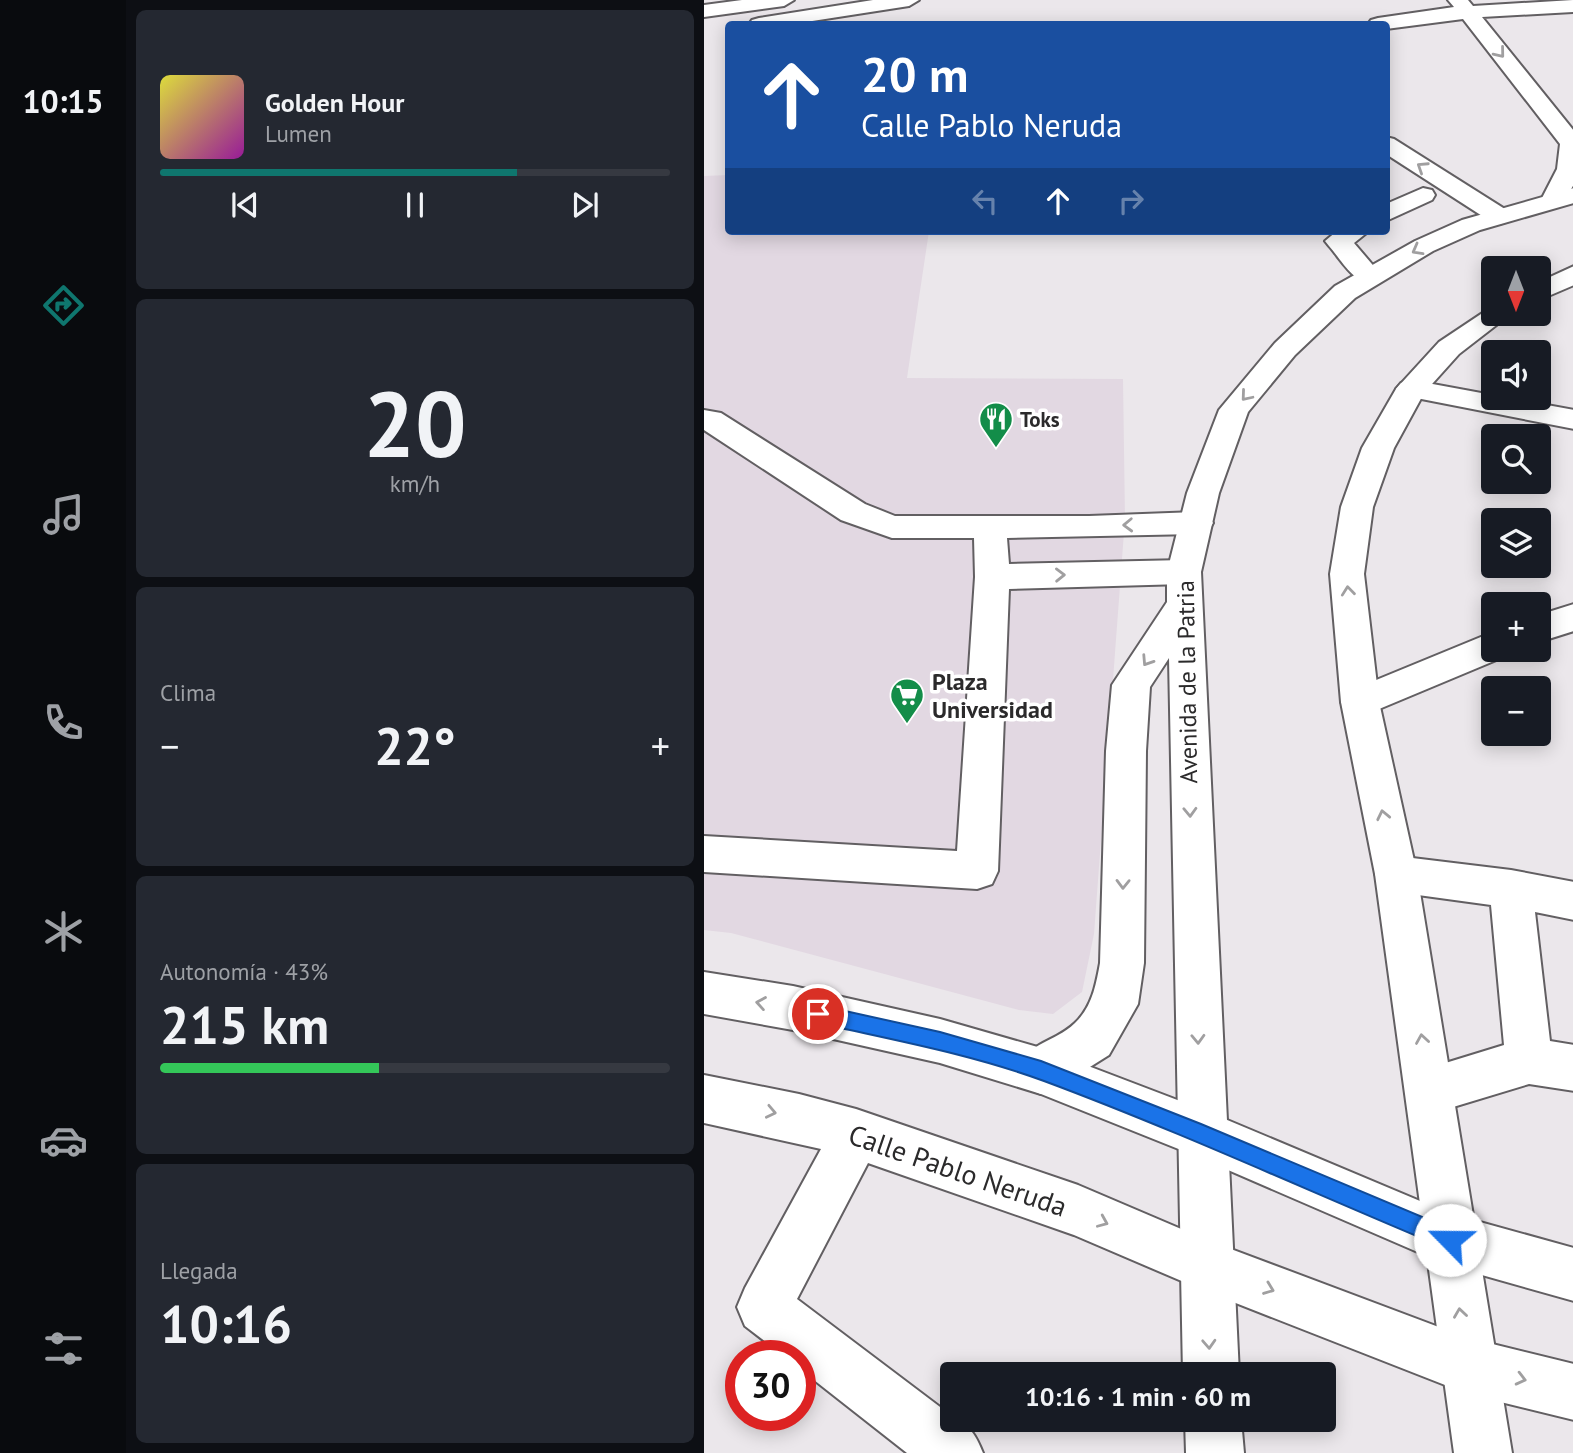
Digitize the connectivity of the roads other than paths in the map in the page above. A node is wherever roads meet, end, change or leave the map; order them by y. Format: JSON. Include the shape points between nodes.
{"nodes":[{"id":1,"x":784,"y":0,"type":"edge"},
{"id":2,"x":909,"y":0,"type":"edge"},
{"id":3,"x":742,"y":3,"type":"edge"},
{"id":4,"x":1463,"y":6,"type":"edge"},
{"id":5,"x":1574,"y":6,"type":"edge"},
{"id":6,"x":704,"y":11,"type":"edge"},
{"id":7,"x":778,"y":21,"type":"edge"},
{"id":8,"x":1390,"y":22,"type":"edge"},
{"id":9,"x":1390,"y":147,"type":"edge"},
{"id":10,"x":1395,"y":178,"type":"dead end"},
{"id":11,"x":1423,"y":195,"type":"junction"},
{"id":12,"x":1563,"y":198,"type":"edge"},
{"id":13,"x":1390,"y":212,"type":"edge"},
{"id":14,"x":1499,"y":216,"type":"junction"},
{"id":15,"x":1471,"y":225,"type":"junction"},
{"id":16,"x":1349,"y":235,"type":"edge"},
{"id":17,"x":1574,"y":274,"type":"edge"},
{"id":18,"x":1370,"y":277,"type":"junction"},
{"id":19,"x":1551,"y":286,"type":"edge"},
{"id":20,"x":1481,"y":325,"type":"edge"},
{"id":21,"x":1411,"y":389,"type":"junction"},
{"id":22,"x":704,"y":419,"type":"edge"},
{"id":23,"x":1574,"y":420,"type":"edge"},
{"id":24,"x":1196,"y":523,"type":"junction"},
{"id":25,"x":990,"y":528,"type":"junction"},
{"id":26,"x":992,"y":577,"type":"junction"},
{"id":27,"x":1184,"y":588,"type":"junction"},
{"id":28,"x":1574,"y":617,"type":"edge"},
{"id":29,"x":1551,"y":625,"type":"edge"},
{"id":30,"x":1481,"y":651,"type":"edge"},
{"id":31,"x":1360,"y":702,"type":"junction"},
{"id":32,"x":704,"y":854,"type":"edge"},
{"id":33,"x":1396,"y":874,"type":"junction"},
{"id":34,"x":1511,"y":889,"type":"junction"},
{"id":35,"x":1574,"y":901,"type":"edge"},
{"id":36,"x":704,"y":993,"type":"edge"},
{"id":37,"x":1551,"y":1065,"type":"edge"},
{"id":38,"x":1041,"y":1071,"type":"junction"},
{"id":39,"x":1430,"y":1090,"type":"junction"},
{"id":40,"x":704,"y":1099,"type":"edge"},
{"id":41,"x":856,"y":1134,"type":"junction"},
{"id":42,"x":1201,"y":1134,"type":"junction"},
{"id":43,"x":1450,"y":1240,"type":"junction"},
{"id":44,"x":1205,"y":1265,"type":"junction"},
{"id":45,"x":1574,"y":1275,"type":"edge"},
{"id":46,"x":1210,"y":1362,"type":"edge"},
{"id":47,"x":1468,"y":1366,"type":"junction"},
{"id":48,"x":1574,"y":1392,"type":"edge"},
{"id":49,"x":1214,"y":1432,"type":"edge"},
{"id":50,"x":954,"y":1453,"type":"edge"},
{"id":51,"x":1215,"y":1453,"type":"edge"},
{"id":52,"x":1483,"y":1453,"type":"edge"}],
"edges":[{"from":1,"to":3,"type":"main road"},
{"from":2,"to":7,"type":"main road"},
{"from":3,"to":6,"type":"main road"},
{"from":4,"to":5,"type":"main road"},
{"from":4,"to":8,"type":"main road"},
{"from":4,"to":12,"type":"main road","one_way":true,"via":[[1572,144]]},
{"from":14,"to":9,"type":"main road","one_way":true},
{"from":10,"to":11,"type":"main road"},
{"from":11,"to":13,"type":"main road"},
{"from":11,"to":15,"type":"main road"},
{"from":12,"to":14,"type":"main road","name":"Avenida de la Patria"},
{"from":14,"to":15,"type":"main road","name":"Avenida de la Patria"},
{"from":15,"to":18,"type":"main road","name":"Avenida de la Patria","one_way":true},
{"from":16,"to":18,"type":"main road","via":[[1338,241]]},
{"from":17,"to":19,"type":"main road"},
{"from":18,"to":24,"type":"main road","name":"Avenida de la Patria","one_way":true,"via":[[1345,292],[1285,349],[1234,410]]},
{"from":20,"to":21,"type":"main road","via":[[1449,348]]},
{"from":21,"to":23,"type":"main road"},
{"from":31,"to":21,"type":"main road","one_way":true,"via":[[1347,574],[1355,520],[1378,447]]},
{"from":22,"to":25,"type":"main road","via":[[754,446],[853,512],[892,527]]},
{"from":24,"to":25,"type":"main road","one_way":true},
{"from":24,"to":27,"type":"main road","name":"Avenida de la Patria"},
{"from":25,"to":26,"type":"main road"},
{"from":26,"to":27,"type":"main road","one_way":true},
{"from":26,"to":32,"type":"main road","via":[[977,871]]},
{"from":27,"to":38,"type":"main road","one_way":true,"via":[[1132,685],[1126,751],[1122,963],[1115,1004],[1092,1039]]},
{"from":27,"to":42,"type":"main road","name":"Avenida de la Patria","one_way":true},
{"from":28,"to":29,"type":"main road"},
{"from":30,"to":31,"type":"main road"},
{"from":33,"to":31,"type":"main road","one_way":true},
{"from":33,"to":34,"type":"main road"},
{"from":39,"to":33,"type":"main road","one_way":true},
{"from":34,"to":35,"type":"main road"},
{"from":34,"to":37,"type":"main road"},
{"from":38,"to":36,"type":"main road","one_way":true,"via":[[927,1038]]},
{"from":37,"to":39,"type":"main road"},
{"from":38,"to":42,"type":"main road"},
{"from":39,"to":43,"type":"main road"},
{"from":40,"to":41,"type":"main road","name":"Calle Pablo Neruda","one_way":true},
{"from":41,"to":44,"type":"main road","name":"Calle Pablo Neruda","one_way":true,"via":[[1078,1211]]},
{"from":41,"to":50,"type":"main road","via":[[764,1307]]},
{"from":42,"to":43,"type":"main road"},
{"from":42,"to":44,"type":"main road","name":"Avenida de la Patria"},
{"from":43,"to":45,"type":"main road"},
{"from":47,"to":43,"type":"main road","one_way":true},
{"from":44,"to":46,"type":"main road","name":"Avenida de la Patria","one_way":true},
{"from":44,"to":47,"type":"main road","name":"Calle Pablo Neruda","one_way":true},
{"from":47,"to":48,"type":"main road","name":"Calle Pablo Neruda","one_way":true},
{"from":47,"to":52,"type":"main road"},
{"from":49,"to":51,"type":"main road"}]}
